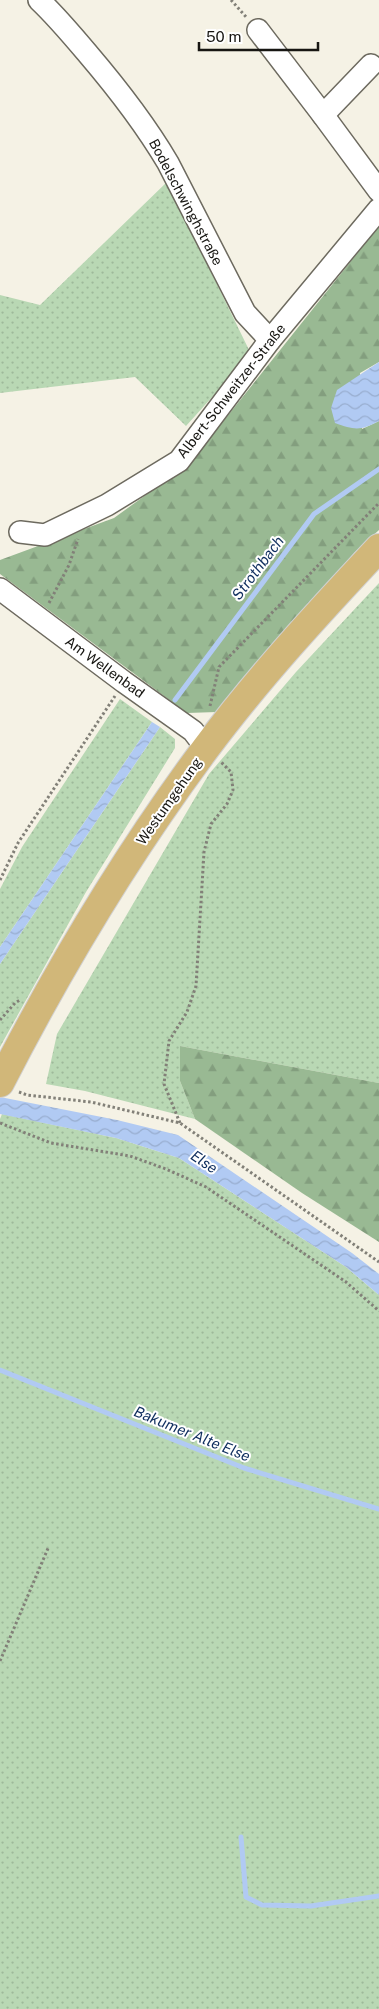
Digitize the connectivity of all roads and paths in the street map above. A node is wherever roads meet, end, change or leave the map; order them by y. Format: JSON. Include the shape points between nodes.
{"nodes":[{"id":1,"x":39,"y":0,"type":"edge"},
{"id":2,"x":231,"y":0,"type":"edge"},
{"id":3,"x":258,"y":30,"type":"joint"},
{"id":4,"x":371,"y":65,"type":"dead end"},
{"id":5,"x":323,"y":115,"type":"junction"},
{"id":6,"x":379,"y":191,"type":"edge"},
{"id":7,"x":379,"y":209,"type":"edge"},
{"id":8,"x":270,"y":340,"type":"junction"},
{"id":9,"x":379,"y":503,"type":"edge"},
{"id":10,"x":86,"y":515,"type":"junction"},
{"id":11,"x":20,"y":532,"type":"dead end"},
{"id":12,"x":379,"y":548,"type":"edge"},
{"id":13,"x":0,"y":590,"type":"edge"},
{"id":14,"x":40,"y":620,"type":"junction"},
{"id":15,"x":124,"y":682,"type":"junction"},
{"id":16,"x":200,"y":740,"type":"junction"},
{"id":17,"x":0,"y":880,"type":"edge"},
{"id":18,"x":28,"y":999,"type":"dead end"},
{"id":19,"x":0,"y":1020,"type":"edge"},
{"id":20,"x":9,"y":1080,"type":"edge"},
{"id":21,"x":0,"y":1123,"type":"edge"},
{"id":22,"x":180,"y":1123,"type":"junction"},
{"id":23,"x":379,"y":1262,"type":"edge"},
{"id":24,"x":379,"y":1311,"type":"edge"},
{"id":25,"x":49,"y":1546,"type":"dead end"},
{"id":26,"x":0,"y":1661,"type":"edge"}],
"edges":[{"from":1,"to":8,"type":"street","name":"Bodelschwinghstraße","via":[[56,15],[106,75],[155,141],[245,313]]},
{"from":2,"to":3,"type":"path"},
{"from":3,"to":5,"type":"street"},
{"from":4,"to":5,"type":"street"},
{"from":5,"to":6,"type":"street"},
{"from":7,"to":8,"type":"street","name":"Albert-Schweitzer-Straße"},
{"from":8,"to":10,"type":"street","name":"Albert-Schweitzer-Straße","via":[[179,461]]},
{"from":9,"to":16,"type":"path","via":[[219,667]]},
{"from":10,"to":11,"type":"street","name":"Albert-Schweitzer-Straße","via":[[45,535]]},
{"from":10,"to":14,"type":"path","via":[[68,565]]},
{"from":12,"to":16,"type":"main road","name":"Westumgehung"},
{"from":13,"to":14,"type":"street","name":"Am Wellenbad"},
{"from":14,"to":15,"type":"street","name":"Am Wellenbad"},
{"from":15,"to":16,"type":"street","name":"Am Wellenbad"},
{"from":15,"to":17,"type":"path","via":[[18,843]]},
{"from":16,"to":20,"type":"main road","name":"Westumgehung","via":[[45,996]]},
{"from":16,"to":22,"type":"path","via":[[232,772],[233,790],[227,804],[211,824],[204,852],[196,986],[187,1012],[169,1041],[164,1084]]},
{"from":18,"to":19,"type":"path","via":[[15,1002]]},
{"from":20,"to":22,"type":"path","via":[[27,1095],[91,1102]]},
{"from":21,"to":24,"type":"path","via":[[51,1144],[130,1156],[206,1187],[346,1282]]},
{"from":22,"to":23,"type":"path"},
{"from":25,"to":26,"type":"path"}]}
